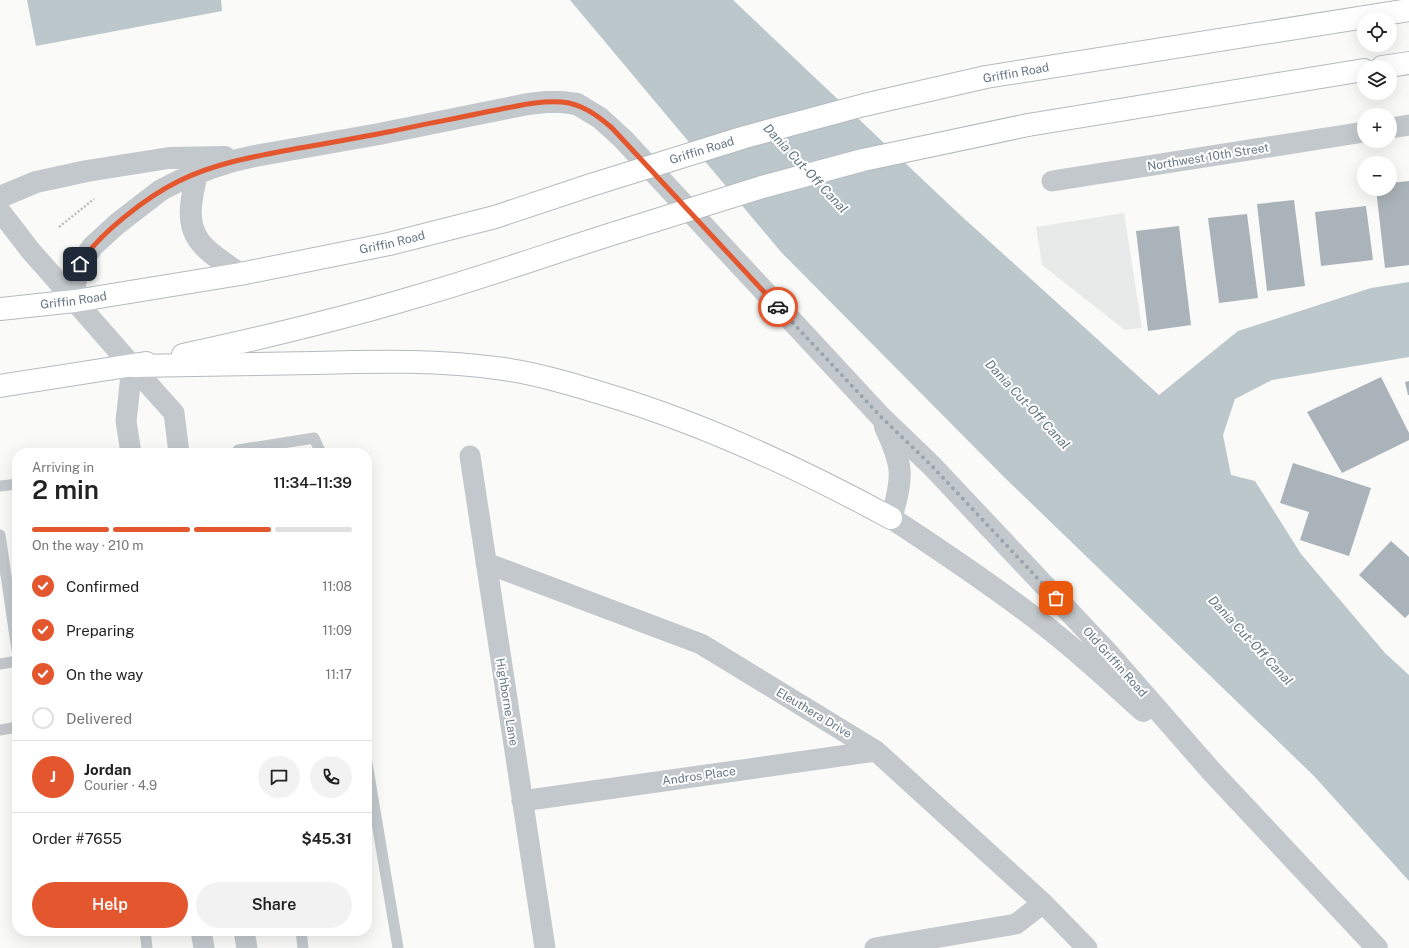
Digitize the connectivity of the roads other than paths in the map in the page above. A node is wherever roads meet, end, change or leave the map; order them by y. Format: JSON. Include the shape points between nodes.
{"nodes":[{"id":1,"x":1409,"y":10,"type":"edge"},
{"id":2,"x":1409,"y":63,"type":"edge"},
{"id":3,"x":1397,"y":65,"type":"edge"},
{"id":4,"x":1357,"y":71,"type":"edge"},
{"id":5,"x":1409,"y":125,"type":"edge"},
{"id":6,"x":1397,"y":127,"type":"edge"},
{"id":7,"x":1357,"y":133,"type":"edge"},
{"id":8,"x":254,"y":156,"type":"junction"},
{"id":9,"x":197,"y":173,"type":"junction"},
{"id":10,"x":1052,"y":182,"type":"dead end"},
{"id":11,"x":0,"y":197,"type":"edge"},
{"id":12,"x":0,"y":211,"type":"edge"},
{"id":13,"x":240,"y":274,"type":"junction"},
{"id":14,"x":75,"y":301,"type":"junction"},
{"id":15,"x":0,"y":309,"type":"edge"},
{"id":16,"x":132,"y":366,"type":"junction"},
{"id":17,"x":0,"y":386,"type":"edge"},
{"id":18,"x":881,"y":417,"type":"junction"},
{"id":19,"x":130,"y":448,"type":"edge"},
{"id":20,"x":178,"y":448,"type":"edge"},
{"id":21,"x":251,"y":448,"type":"edge"},
{"id":22,"x":319,"y":448,"type":"edge"},
{"id":23,"x":470,"y":456,"type":"dead end"},
{"id":24,"x":12,"y":485,"type":"edge"},
{"id":25,"x":0,"y":486,"type":"edge"},
{"id":26,"x":891,"y":518,"type":"junction"},
{"id":27,"x":0,"y":535,"type":"edge"},
{"id":28,"x":486,"y":563,"type":"junction"},
{"id":29,"x":12,"y":616,"type":"edge"},
{"id":30,"x":12,"y":662,"type":"edge"},
{"id":31,"x":0,"y":664,"type":"edge"},
{"id":32,"x":12,"y":728,"type":"edge"},
{"id":33,"x":0,"y":730,"type":"edge"},
{"id":34,"x":876,"y":751,"type":"junction"},
{"id":35,"x":1213,"y":773,"type":"junction"},
{"id":36,"x":372,"y":793,"type":"edge"},
{"id":37,"x":522,"y":801,"type":"junction"},
{"id":38,"x":1043,"y":903,"type":"junction"},
{"id":39,"x":146,"y":936,"type":"edge"},
{"id":40,"x":202,"y":936,"type":"edge"},
{"id":41,"x":245,"y":936,"type":"edge"},
{"id":42,"x":302,"y":936,"type":"edge"},
{"id":43,"x":147,"y":948,"type":"edge"},
{"id":44,"x":204,"y":948,"type":"edge"},
{"id":45,"x":247,"y":948,"type":"edge"},
{"id":46,"x":303,"y":948,"type":"edge"},
{"id":47,"x":398,"y":948,"type":"edge"},
{"id":48,"x":545,"y":948,"type":"edge"},
{"id":49,"x":875,"y":948,"type":"edge"},
{"id":50,"x":1087,"y":948,"type":"edge"},
{"id":51,"x":1377,"y":948,"type":"edge"}],
"edges":[{"from":1,"to":13,"type":"main road","name":"Griffin Road","bridge":true,"via":[[986,77],[864,105],[745,137],[495,216],[396,242]]},
{"from":2,"to":3,"type":"main road"},
{"from":4,"to":16,"type":"main road","bridge":true,"via":[[1028,125],[863,160],[762,187],[352,315],[236,344]]},
{"from":5,"to":6,"type":"street"},
{"from":7,"to":10,"type":"street","name":"Northwest 10th Street"},
{"from":8,"to":9,"type":"street","name":"Old Griffin Road"},
{"from":8,"to":11,"type":"street","via":[[169,158],[36,182]]},
{"from":8,"to":18,"type":"street","name":"Old Griffin Road","via":[[528,104],[577,104],[600,118],[623,139]]},
{"from":9,"to":13,"type":"street","via":[[191,211],[191,223],[195,233],[201,243]]},
{"from":9,"to":14,"type":"street","name":"Old Griffin Road","via":[[161,190],[93,246],[77,272]]},
{"from":12,"to":14,"type":"street"},
{"from":13,"to":14,"type":"main road","name":"Griffin Road"},
{"from":14,"to":15,"type":"main road","name":"Griffin Road"},
{"from":14,"to":16,"type":"street"},
{"from":16,"to":17,"type":"main road"},
{"from":16,"to":19,"type":"street","via":[[126,422]]},
{"from":16,"to":20,"type":"street","via":[[174,413]]},
{"from":16,"to":26,"type":"main road","via":[[439,362],[540,375],[619,398],[709,431],[804,472]]},
{"from":18,"to":26,"type":"street","via":[[893,444],[900,472],[898,495]]},
{"from":18,"to":35,"type":"street","name":"Old Griffin Road","via":[[932,466],[1103,647]]},
{"from":21,"to":22,"type":"lane","via":[[314,438]]},
{"from":23,"to":28,"type":"street","name":"Highborne Lane"},
{"from":24,"to":25,"type":"lane"},
{"from":26,"to":35,"type":"street","name":"Old Griffin Road","via":[[1036,619],[1082,656]]},
{"from":27,"to":29,"type":"lane"},
{"from":28,"to":34,"type":"street","name":"Eleuthera Drive","via":[[701,644]]},
{"from":28,"to":37,"type":"street","name":"Highborne Lane"},
{"from":30,"to":31,"type":"lane"},
{"from":32,"to":33,"type":"lane"},
{"from":34,"to":37,"type":"street","name":"Andros Place"},
{"from":34,"to":38,"type":"street","name":"Eleuthera Drive"},
{"from":35,"to":51,"type":"street","name":"Old Griffin Road"},
{"from":36,"to":47,"type":"lane"},
{"from":37,"to":48,"type":"street","name":"Highborne Lane"},
{"from":38,"to":49,"type":"street","via":[[1016,924]]},
{"from":38,"to":50,"type":"street","name":"Eleuthera Drive"},
{"from":39,"to":43,"type":"lane"},
{"from":40,"to":44,"type":"street"},
{"from":41,"to":45,"type":"street"},
{"from":42,"to":46,"type":"lane"}]}
